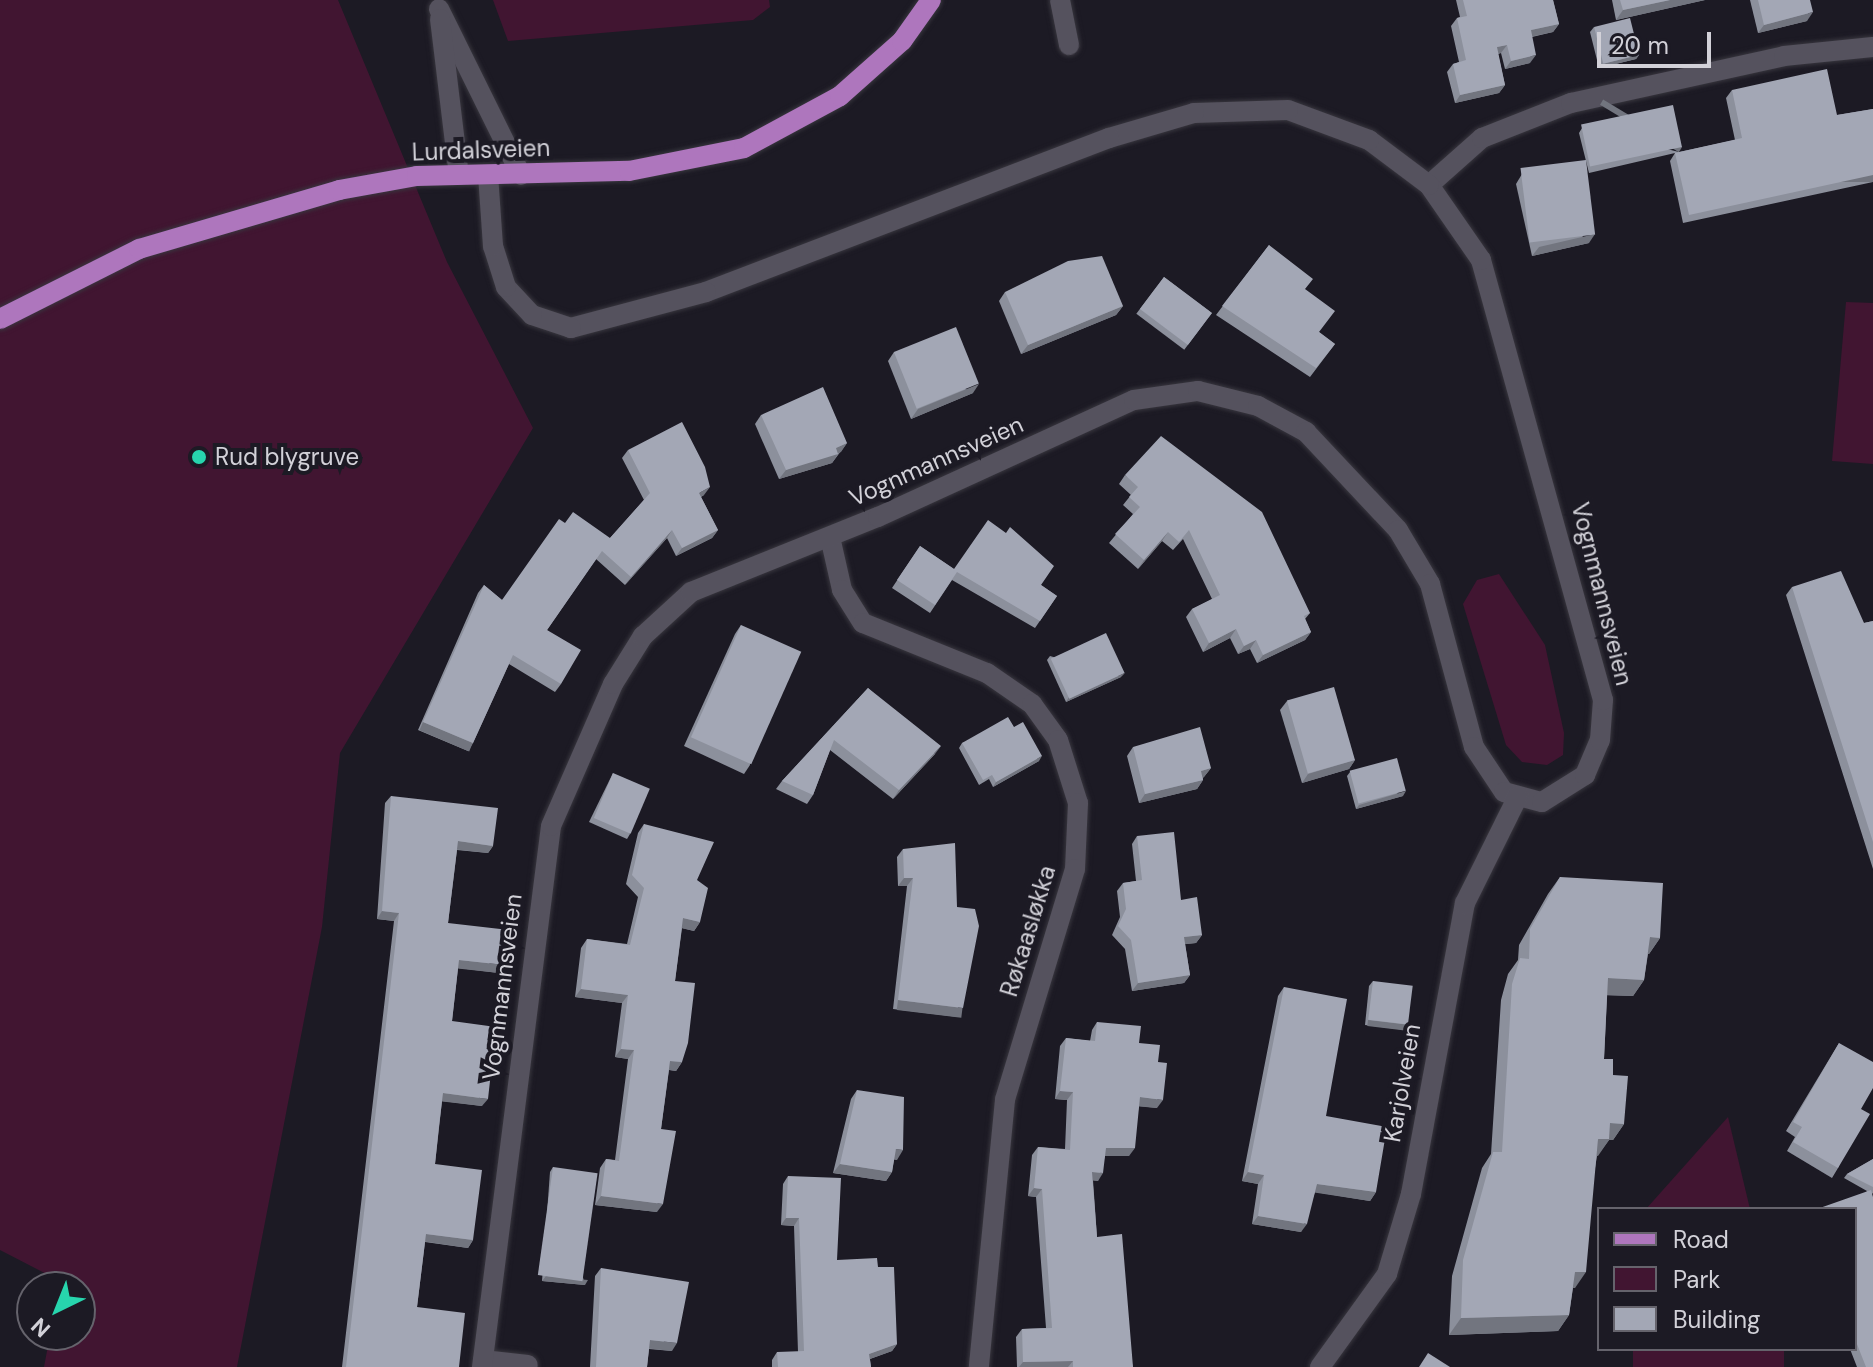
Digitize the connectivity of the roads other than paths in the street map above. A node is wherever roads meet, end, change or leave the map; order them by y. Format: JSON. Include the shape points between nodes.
{"nodes":[{"id":1,"x":931,"y":0,"type":"edge"},
{"id":2,"x":1060,"y":0,"type":"edge"},
{"id":3,"x":437,"y":5,"type":"edge"},
{"id":4,"x":1069,"y":45,"type":"dead end"},
{"id":5,"x":1873,"y":47,"type":"edge"},
{"id":6,"x":459,"y":175,"type":"junction"},
{"id":7,"x":488,"y":175,"type":"junction"},
{"id":8,"x":521,"y":175,"type":"junction"},
{"id":9,"x":1429,"y":185,"type":"junction"},
{"id":10,"x":0,"y":319,"type":"edge"},
{"id":11,"x":830,"y":537,"type":"junction"},
{"id":12,"x":1518,"y":796,"type":"junction"},
{"id":13,"x":483,"y":1364,"type":"edge"},
{"id":14,"x":528,"y":1365,"type":"edge"},
{"id":15,"x":979,"y":1367,"type":"edge"},
{"id":16,"x":1320,"y":1367,"type":"edge"}],
"edges":[{"from":1,"to":8,"type":"main road","name":"Lurdalsveien","via":[[864,77],[755,143],[670,167]]},
{"from":2,"to":4,"type":"street"},
{"from":3,"to":6,"type":"street"},
{"from":3,"to":8,"type":"street"},
{"from":5,"to":9,"type":"street","via":[[1754,62],[1571,103],[1482,138]]},
{"from":6,"to":7,"type":"main road","name":"Lurdalsveien"},
{"from":6,"to":10,"type":"main road","name":"Lurdalsveien","via":[[367,184],[173,238],[105,263]]},
{"from":7,"to":8,"type":"main road","name":"Lurdalsveien"},
{"from":7,"to":9,"type":"street","name":"Vognmannsveien","via":[[493,246],[506,287],[532,315],[571,328],[706,292],[1109,138],[1194,113],[1259,107],[1316,118],[1369,140]]},
{"from":9,"to":12,"type":"street","name":"Vognmannsveien","via":[[1481,260],[1603,700],[1600,740],[1585,775],[1542,802]]},
{"from":11,"to":12,"type":"street","name":"Vognmannsveien","via":[[1134,400],[1198,391],[1258,406],[1306,432],[1398,530],[1430,584],[1474,747],[1504,792]]},
{"from":11,"to":13,"type":"street","name":"Vognmannsveien","via":[[691,592],[643,636],[585,738],[551,826],[542,876]]},
{"from":11,"to":15,"type":"street","name":"Røkaasløkka","via":[[842,590],[863,623],[987,673],[1032,704],[1058,740],[1078,803],[1075,869],[1005,1100]]},
{"from":12,"to":16,"type":"street","name":"Karjolveien","via":[[1465,903],[1411,1194],[1387,1274]]},
{"from":13,"to":14,"type":"street"}]}
